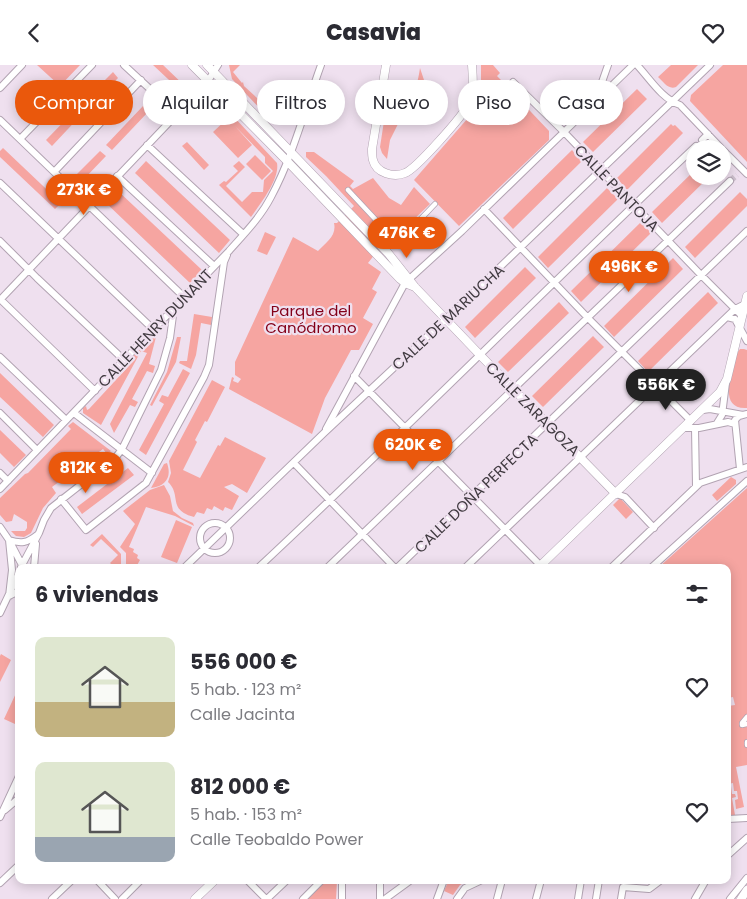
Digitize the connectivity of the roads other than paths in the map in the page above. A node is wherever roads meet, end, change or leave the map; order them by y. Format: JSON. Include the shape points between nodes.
{"nodes":[{"id":1,"x":22,"y":65,"type":"edge"},
{"id":2,"x":92,"y":65,"type":"edge"},
{"id":3,"x":124,"y":65,"type":"edge"},
{"id":4,"x":192,"y":65,"type":"edge"},
{"id":5,"x":207,"y":65,"type":"edge"},
{"id":6,"x":321,"y":65,"type":"edge"},
{"id":7,"x":386,"y":65,"type":"edge"},
{"id":8,"x":472,"y":65,"type":"edge"},
{"id":9,"x":608,"y":65,"type":"edge"},
{"id":10,"x":633,"y":65,"type":"edge"},
{"id":11,"x":638,"y":65,"type":"edge"},
{"id":12,"x":710,"y":65,"type":"edge"},
{"id":13,"x":217,"y":68,"type":"edge"},
{"id":14,"x":141,"y":80,"type":"joint"},
{"id":15,"x":207,"y":80,"type":"edge"},
{"id":16,"x":209,"y":80,"type":"edge"},
{"id":17,"x":603,"y":80,"type":"edge"},
{"id":18,"x":618,"y":80,"type":"edge"},
{"id":19,"x":0,"y":88,"type":"edge"},
{"id":20,"x":530,"y":99,"type":"edge"},
{"id":21,"x":672,"y":102,"type":"junction"},
{"id":22,"x":0,"y":120,"type":"edge"},
{"id":23,"x":247,"y":120,"type":"edge"},
{"id":24,"x":166,"y":125,"type":"edge"},
{"id":25,"x":571,"y":125,"type":"edge"},
{"id":26,"x":564,"y":132,"type":"junction"},
{"id":27,"x":708,"y":134,"type":"junction"},
{"id":28,"x":20,"y":139,"type":"junction"},
{"id":29,"x":702,"y":140,"type":"dead end"},
{"id":30,"x":714,"y":140,"type":"edge"},
{"id":31,"x":147,"y":145,"type":"junction"},
{"id":32,"x":290,"y":152,"type":"junction"},
{"id":33,"x":686,"y":156,"type":"edge"},
{"id":34,"x":731,"y":158,"type":"edge"},
{"id":35,"x":287,"y":161,"type":"junction"},
{"id":36,"x":601,"y":170,"type":"junction"},
{"id":37,"x":54,"y":171,"type":"junction"},
{"id":38,"x":745,"y":172,"type":"edge"},
{"id":39,"x":737,"y":175,"type":"tunnel mouth"},
{"id":40,"x":117,"y":176,"type":"junction"},
{"id":41,"x":0,"y":183,"type":"edge"},
{"id":42,"x":726,"y":185,"type":"tunnel mouth"},
{"id":43,"x":348,"y":190,"type":"dead end"},
{"id":44,"x":435,"y":204,"type":"dead end"},
{"id":45,"x":634,"y":205,"type":"junction"},
{"id":46,"x":89,"y":206,"type":"junction"},
{"id":47,"x":484,"y":209,"type":"junction"},
{"id":48,"x":341,"y":212,"type":"junction"},
{"id":49,"x":747,"y":231,"type":"edge"},
{"id":50,"x":243,"y":235,"type":"junction"},
{"id":51,"x":58,"y":239,"type":"junction"},
{"id":52,"x":0,"y":241,"type":"edge"},
{"id":53,"x":668,"y":241,"type":"junction"},
{"id":54,"x":521,"y":248,"type":"junction"},
{"id":55,"x":229,"y":251,"type":"junction"},
{"id":56,"x":214,"y":266,"type":"junction"},
{"id":57,"x":28,"y":269,"type":"junction"},
{"id":58,"x":701,"y":275,"type":"junction"},
{"id":59,"x":408,"y":281,"type":"junction"},
{"id":60,"x":554,"y":283,"type":"junction"},
{"id":61,"x":184,"y":297,"type":"junction"},
{"id":62,"x":0,"y":299,"type":"edge"},
{"id":63,"x":746,"y":300,"type":"edge"},
{"id":64,"x":174,"y":307,"type":"junction"},
{"id":65,"x":735,"y":309,"type":"junction"},
{"id":66,"x":742,"y":316,"type":"junction"},
{"id":67,"x":726,"y":317,"type":"junction"},
{"id":68,"x":588,"y":318,"type":"junction"},
{"id":69,"x":446,"y":319,"type":"junction"},
{"id":70,"x":744,"y":327,"type":"edge"},
{"id":71,"x":153,"y":329,"type":"junction"},
{"id":72,"x":747,"y":342,"type":"edge"},
{"id":73,"x":735,"y":346,"type":"junction"},
{"id":74,"x":622,"y":353,"type":"junction"},
{"id":75,"x":480,"y":355,"type":"junction"},
{"id":76,"x":0,"y":357,"type":"edge"},
{"id":77,"x":124,"y":359,"type":"junction"},
{"id":78,"x":354,"y":376,"type":"junction"},
{"id":79,"x":727,"y":379,"type":"junction"},
{"id":80,"x":655,"y":386,"type":"junction"},
{"id":81,"x":514,"y":389,"type":"junction"},
{"id":82,"x":95,"y":391,"type":"junction"},
{"id":83,"x":368,"y":391,"type":"junction"},
{"id":84,"x":343,"y":397,"type":"junction"},
{"id":85,"x":724,"y":399,"type":"junction"},
{"id":86,"x":352,"y":407,"type":"junction"},
{"id":87,"x":703,"y":410,"type":"junction"},
{"id":88,"x":723,"y":411,"type":"junction"},
{"id":89,"x":0,"y":413,"type":"edge"},
{"id":90,"x":74,"y":413,"type":"junction"},
{"id":91,"x":743,"y":414,"type":"edge"},
{"id":92,"x":66,"y":420,"type":"junction"},
{"id":93,"x":717,"y":423,"type":"junction"},
{"id":94,"x":548,"y":424,"type":"junction"},
{"id":95,"x":735,"y":424,"type":"junction"},
{"id":96,"x":693,"y":425,"type":"junction"},
{"id":97,"x":404,"y":427,"type":"junction"},
{"id":98,"x":324,"y":433,"type":"junction"},
{"id":99,"x":122,"y":449,"type":"junction"},
{"id":100,"x":38,"y":450,"type":"junction"},
{"id":101,"x":581,"y":458,"type":"junction"},
{"id":102,"x":438,"y":462,"type":"junction"},
{"id":103,"x":294,"y":463,"type":"junction"},
{"id":104,"x":747,"y":467,"type":"edge"},
{"id":105,"x":740,"y":469,"type":"junction"},
{"id":106,"x":0,"y":473,"type":"edge"},
{"id":107,"x":152,"y":473,"type":"junction"},
{"id":108,"x":8,"y":481,"type":"junction"},
{"id":109,"x":747,"y":481,"type":"edge"},
{"id":110,"x":696,"y":486,"type":"junction"},
{"id":111,"x":0,"y":489,"type":"edge"},
{"id":112,"x":616,"y":494,"type":"junction"},
{"id":113,"x":472,"y":497,"type":"junction"},
{"id":114,"x":62,"y":499,"type":"junction"},
{"id":115,"x":330,"y":501,"type":"junction"},
{"id":116,"x":0,"y":527,"type":"edge"},
{"id":117,"x":225,"y":528,"type":"junction"},
{"id":118,"x":654,"y":528,"type":"junction"},
{"id":119,"x":505,"y":530,"type":"junction"},
{"id":120,"x":39,"y":533,"type":"junction"},
{"id":121,"x":363,"y":534,"type":"junction"},
{"id":122,"x":9,"y":540,"type":"junction"},
{"id":123,"x":204,"y":549,"type":"junction"},
{"id":124,"x":21,"y":564,"type":"edge"},
{"id":125,"x":24,"y":564,"type":"edge"},
{"id":126,"x":34,"y":564,"type":"edge"},
{"id":127,"x":188,"y":564,"type":"edge"},
{"id":128,"x":262,"y":564,"type":"edge"},
{"id":129,"x":331,"y":564,"type":"edge"},
{"id":130,"x":391,"y":564,"type":"edge"},
{"id":131,"x":401,"y":564,"type":"edge"},
{"id":132,"x":469,"y":564,"type":"edge"},
{"id":133,"x":537,"y":564,"type":"edge"},
{"id":134,"x":543,"y":564,"type":"edge"},
{"id":135,"x":615,"y":564,"type":"edge"},
{"id":136,"x":655,"y":564,"type":"edge"},
{"id":137,"x":15,"y":582,"type":"edge"},
{"id":138,"x":15,"y":593,"type":"edge"},
{"id":139,"x":9,"y":596,"type":"junction"},
{"id":140,"x":0,"y":613,"type":"edge"},
{"id":141,"x":747,"y":717,"type":"edge"},
{"id":142,"x":747,"y":724,"type":"edge"},
{"id":143,"x":15,"y":785,"type":"edge"},
{"id":144,"x":15,"y":802,"type":"edge"},
{"id":145,"x":1,"y":815,"type":"edge"},
{"id":146,"x":731,"y":819,"type":"edge"},
{"id":147,"x":747,"y":819,"type":"edge"},
{"id":148,"x":747,"y":837,"type":"edge"},
{"id":149,"x":731,"y":852,"type":"edge"},
{"id":150,"x":15,"y":869,"type":"edge"},
{"id":151,"x":747,"y":878,"type":"edge"},
{"id":152,"x":0,"y":883,"type":"edge"},
{"id":153,"x":68,"y":884,"type":"edge"},
{"id":154,"x":101,"y":884,"type":"edge"},
{"id":155,"x":137,"y":884,"type":"edge"},
{"id":156,"x":211,"y":884,"type":"edge"},
{"id":157,"x":251,"y":884,"type":"edge"},
{"id":158,"x":283,"y":884,"type":"edge"},
{"id":159,"x":318,"y":884,"type":"edge"},
{"id":160,"x":342,"y":884,"type":"edge"},
{"id":161,"x":380,"y":884,"type":"edge"},
{"id":162,"x":406,"y":884,"type":"edge"},
{"id":163,"x":442,"y":884,"type":"edge"},
{"id":164,"x":472,"y":884,"type":"edge"},
{"id":165,"x":501,"y":884,"type":"edge"},
{"id":166,"x":540,"y":884,"type":"edge"},
{"id":167,"x":580,"y":884,"type":"edge"},
{"id":168,"x":598,"y":884,"type":"edge"},
{"id":169,"x":623,"y":884,"type":"edge"},
{"id":170,"x":626,"y":884,"type":"edge"},
{"id":171,"x":640,"y":884,"type":"edge"},
{"id":172,"x":656,"y":884,"type":"edge"},
{"id":173,"x":704,"y":884,"type":"edge"},
{"id":174,"x":639,"y":888,"type":"junction"},
{"id":175,"x":747,"y":890,"type":"edge"},
{"id":176,"x":52,"y":899,"type":"edge"},
{"id":177,"x":115,"y":899,"type":"edge"},
{"id":178,"x":122,"y":899,"type":"edge"},
{"id":179,"x":195,"y":899,"type":"edge"},
{"id":180,"x":266,"y":899,"type":"edge"},
{"id":181,"x":303,"y":899,"type":"edge"},
{"id":182,"x":342,"y":899,"type":"edge"},
{"id":183,"x":380,"y":899,"type":"edge"},
{"id":184,"x":385,"y":899,"type":"edge"},
{"id":185,"x":436,"y":899,"type":"edge"},
{"id":186,"x":457,"y":899,"type":"edge"},
{"id":187,"x":497,"y":899,"type":"edge"},
{"id":188,"x":536,"y":899,"type":"edge"},
{"id":189,"x":578,"y":899,"type":"edge"},
{"id":190,"x":596,"y":899,"type":"edge"},
{"id":191,"x":621,"y":899,"type":"edge"},
{"id":192,"x":695,"y":899,"type":"edge"},
{"id":193,"x":730,"y":899,"type":"edge"},
{"id":194,"x":741,"y":899,"type":"edge"}],
"edges":[{"from":1,"to":19,"type":"street"},
{"from":2,"to":28,"type":"street"},
{"from":3,"to":14,"type":"street"},
{"from":4,"to":15,"type":"street"},
{"from":5,"to":13,"type":"street"},
{"from":6,"to":32,"type":"street","name":"CALLE HENRY DUNANT"},
{"from":7,"to":8,"type":"street","via":[[372,149],[373,161],[381,172],[397,175],[415,166],[463,113],[474,84]]},
{"from":9,"to":17,"type":"street"},
{"from":10,"to":18,"type":"street"},
{"from":11,"to":21,"type":"street"},
{"from":12,"to":21,"type":"street","name":"CALLE DE MARIUCHA"},
{"from":13,"to":16,"type":"street"},
{"from":13,"to":32,"type":"street"},
{"from":14,"to":37,"type":"street"},
{"from":20,"to":26,"type":"street","name":"CALLE PANTOJA"},
{"from":21,"to":27,"type":"street","via":[[680,105]]},
{"from":21,"to":36,"type":"street","name":"CALLE DE MARIUCHA"},
{"from":22,"to":28,"type":"street"},
{"from":23,"to":35,"type":"street"},
{"from":24,"to":31,"type":"street"},
{"from":25,"to":26,"type":"street"},
{"from":26,"to":36,"type":"street","name":"CALLE PANTOJA"},
{"from":26,"to":47,"type":"street"},
{"from":27,"to":29,"type":"street"},
{"from":27,"to":30,"type":"street"},
{"from":28,"to":37,"type":"street"},
{"from":31,"to":40,"type":"street"},
{"from":31,"to":50,"type":"street"},
{"from":32,"to":35,"type":"street","name":"CALLE HENRY DUNANT"},
{"from":32,"to":48,"type":"street"},
{"from":33,"to":45,"type":"street"},
{"from":34,"to":38,"type":"street"},
{"from":35,"to":48,"type":"street"},
{"from":35,"to":50,"type":"street","name":"CALLE HENRY DUNANT","via":[[271,198]]},
{"from":36,"to":45,"type":"street","name":"CALLE PANTOJA"},
{"from":36,"to":54,"type":"street","name":"CALLE DE MARIUCHA"},
{"from":37,"to":46,"type":"street"},
{"from":38,"to":39,"type":"street"},
{"from":40,"to":46,"type":"street"},
{"from":40,"to":56,"type":"street"},
{"from":41,"to":51,"type":"street"},
{"from":42,"to":53,"type":"street"},
{"from":43,"to":44,"type":"street","via":[[390,235],[406,231]]},
{"from":45,"to":53,"type":"street","name":"CALLE PANTOJA"},
{"from":45,"to":60,"type":"street"},
{"from":46,"to":51,"type":"street"},
{"from":46,"to":61,"type":"street"},
{"from":47,"to":54,"type":"street"},
{"from":47,"to":59,"type":"street"},
{"from":48,"to":59,"type":"street","via":[[382,260]]},
{"from":48,"to":59,"type":"street","via":[[388,253]]},
{"from":49,"to":58,"type":"street","name":"CALLE DOÑA PERFECTA"},
{"from":50,"to":55,"type":"street","name":"CALLE HENRY DUNANT"},
{"from":51,"to":57,"type":"street"},
{"from":51,"to":71,"type":"street"},
{"from":52,"to":57,"type":"street"},
{"from":53,"to":58,"type":"street","name":"CALLE PANTOJA"},
{"from":53,"to":68,"type":"street"},
{"from":54,"to":60,"type":"street"},
{"from":54,"to":69,"type":"street","name":"CALLE DE MARIUCHA"},
{"from":55,"to":56,"type":"street","name":"CALLE HENRY DUNANT"},
{"from":55,"to":107,"type":"street","via":[[224,262],[209,365]]},
{"from":56,"to":61,"type":"street","name":"CALLE HENRY DUNANT"},
{"from":57,"to":62,"type":"street"},
{"from":57,"to":77,"type":"street"},
{"from":58,"to":65,"type":"street","name":"CALLE PANTOJA"},
{"from":58,"to":74,"type":"street","name":"CALLE DOÑA PERFECTA"},
{"from":59,"to":69,"type":"street","name":"CALLE ZARAGOZA"},
{"from":59,"to":78,"type":"street"},
{"from":60,"to":68,"type":"street"},
{"from":60,"to":75,"type":"street"},
{"from":61,"to":64,"type":"street","name":"CALLE HENRY DUNANT"},
{"from":62,"to":82,"type":"street"},
{"from":63,"to":65,"type":"street"},
{"from":63,"to":66,"type":"street"},
{"from":64,"to":71,"type":"street","name":"CALLE HENRY DUNANT"},
{"from":64,"to":99,"type":"street","via":[[161,370]]},
{"from":65,"to":66,"type":"street","name":"CALLE PANTOJA"},
{"from":65,"to":67,"type":"street"},
{"from":66,"to":70,"type":"street"},
{"from":67,"to":70,"type":"street","via":[[736,319]]},
{"from":67,"to":80,"type":"street"},
{"from":68,"to":74,"type":"street"},
{"from":68,"to":81,"type":"street"},
{"from":69,"to":75,"type":"street","name":"CALLE ZARAGOZA"},
{"from":69,"to":83,"type":"street","name":"CALLE DE MARIUCHA"},
{"from":70,"to":72,"type":"street"},
{"from":70,"to":73,"type":"street"},
{"from":71,"to":77,"type":"street","name":"CALLE HENRY DUNANT"},
{"from":72,"to":73,"type":"street","via":[[742,341]]},
{"from":73,"to":79,"type":"street"},
{"from":74,"to":80,"type":"street"},
{"from":74,"to":94,"type":"street","name":"CALLE DOÑA PERFECTA"},
{"from":75,"to":81,"type":"street","name":"CALLE ZARAGOZA"},
{"from":75,"to":97,"type":"street"},
{"from":76,"to":92,"type":"street"},
{"from":77,"to":82,"type":"street","name":"CALLE HENRY DUNANT"},
{"from":78,"to":83,"type":"street"},
{"from":78,"to":84,"type":"street"},
{"from":79,"to":85,"type":"street"},
{"from":79,"to":87,"type":"street"},
{"from":80,"to":96,"type":"street"},
{"from":80,"to":101,"type":"street"},
{"from":81,"to":94,"type":"street","name":"CALLE ZARAGOZA"},
{"from":81,"to":102,"type":"street"},
{"from":82,"to":90,"type":"street","name":"CALLE HENRY DUNANT"},
{"from":83,"to":86,"type":"street","name":"CALLE DE MARIUCHA"},
{"from":83,"to":97,"type":"street"},
{"from":84,"to":86,"type":"street","via":[[344,403]]},
{"from":84,"to":98,"type":"street"},
{"from":85,"to":88,"type":"street"},
{"from":85,"to":91,"type":"street","via":[[728,406]]},
{"from":86,"to":98,"type":"street","name":"CALLE DE MARIUCHA"},
{"from":87,"to":88,"type":"street"},
{"from":87,"to":96,"type":"street"},
{"from":88,"to":91,"type":"street"},
{"from":88,"to":93,"type":"street"},
{"from":89,"to":100,"type":"street"},
{"from":90,"to":92,"type":"street","name":"CALLE HENRY DUNANT"},
{"from":90,"to":99,"type":"street"},
{"from":91,"to":95,"type":"street","via":[[737,417]]},
{"from":92,"to":100,"type":"street","name":"CALLE HENRY DUNANT"},
{"from":93,"to":95,"type":"street"},
{"from":93,"to":96,"type":"street"},
{"from":94,"to":101,"type":"street","name":"CALLE ZARAGOZA"},
{"from":94,"to":113,"type":"street","name":"CALLE DOÑA PERFECTA"},
{"from":95,"to":105,"type":"street"},
{"from":96,"to":110,"type":"street"},
{"from":96,"to":112,"type":"street","via":[[684,428]]},
{"from":97,"to":102,"type":"street"},
{"from":97,"to":115,"type":"street"},
{"from":98,"to":103,"type":"street","name":"CALLE DE MARIUCHA"},
{"from":99,"to":107,"type":"street"},
{"from":99,"to":114,"type":"street"},
{"from":100,"to":108,"type":"street","name":"CALLE HENRY DUNANT"},
{"from":101,"to":112,"type":"street","name":"CALLE ZARAGOZA"},
{"from":101,"to":119,"type":"street"},
{"from":102,"to":113,"type":"street"},
{"from":102,"to":121,"type":"street"},
{"from":103,"to":115,"type":"street"},
{"from":103,"to":117,"type":"street","name":"CALLE DE MARIUCHA"},
{"from":104,"to":105,"type":"street"},
{"from":105,"to":110,"type":"street"},
{"from":106,"to":108,"type":"street"},
{"from":107,"to":114,"type":"street","via":[[146,483],[86,529]]},
{"from":108,"to":111,"type":"street","name":"CALLE HENRY DUNANT"},
{"from":109,"to":136,"type":"street"},
{"from":110,"to":118,"type":"street"},
{"from":112,"to":118,"type":"street","name":"CALLE ZARAGOZA","via":[[625,497]]},
{"from":112,"to":134,"type":"street"},
{"from":113,"to":119,"type":"street"},
{"from":113,"to":131,"type":"street","name":"CALLE DOÑA PERFECTA"},
{"from":114,"to":120,"type":"street","via":[[48,514]]},
{"from":115,"to":121,"type":"street"},
{"from":115,"to":128,"type":"street"},
{"from":116,"to":122,"type":"street"},
{"from":117,"to":123,"type":"street","name":"CALLE DE MARIUCHA"},
{"from":117,"to":123,"type":"street","via":[[211,524],[202,530],[200,539]]},
{"from":117,"to":123,"type":"street","via":[[230,541],[225,549],[217,553]]},
{"from":118,"to":135,"type":"street"},
{"from":119,"to":132,"type":"street"},
{"from":119,"to":133,"type":"street"},
{"from":120,"to":122,"type":"street","via":[[26,542]]},
{"from":120,"to":125,"type":"street"},
{"from":120,"to":126,"type":"street"},
{"from":121,"to":129,"type":"street"},
{"from":121,"to":130,"type":"street"},
{"from":122,"to":124,"type":"street"},
{"from":122,"to":139,"type":"street","via":[[12,570]]},
{"from":123,"to":127,"type":"street","name":"CALLE DE MARIUCHA"},
{"from":137,"to":139,"type":"street"},
{"from":138,"to":139,"type":"street"},
{"from":139,"to":140,"type":"street"},
{"from":141,"to":142,"type":"street","via":[[742,725]]},
{"from":143,"to":145,"type":"street"},
{"from":144,"to":145,"type":"street"},
{"from":146,"to":147,"type":"street"},
{"from":148,"to":149,"type":"street"},
{"from":150,"to":152,"type":"street"},
{"from":151,"to":193,"type":"street"},
{"from":153,"to":176,"type":"street"},
{"from":154,"to":177,"type":"street"},
{"from":155,"to":178,"type":"street"},
{"from":156,"to":179,"type":"street"},
{"from":157,"to":180,"type":"street"},
{"from":158,"to":180,"type":"street"},
{"from":159,"to":181,"type":"street"},
{"from":160,"to":182,"type":"street"},
{"from":161,"to":183,"type":"street"},
{"from":162,"to":184,"type":"street"},
{"from":163,"to":185,"type":"street"},
{"from":164,"to":186,"type":"street","via":[[465,887]]},
{"from":165,"to":187,"type":"street"},
{"from":166,"to":188,"type":"street"},
{"from":167,"to":189,"type":"street"},
{"from":168,"to":190,"type":"street"},
{"from":169,"to":191,"type":"street"},
{"from":170,"to":174,"type":"street"},
{"from":171,"to":174,"type":"street"},
{"from":172,"to":174,"type":"street","via":[[649,889]]},
{"from":173,"to":192,"type":"street"},
{"from":175,"to":194,"type":"street"}]}
